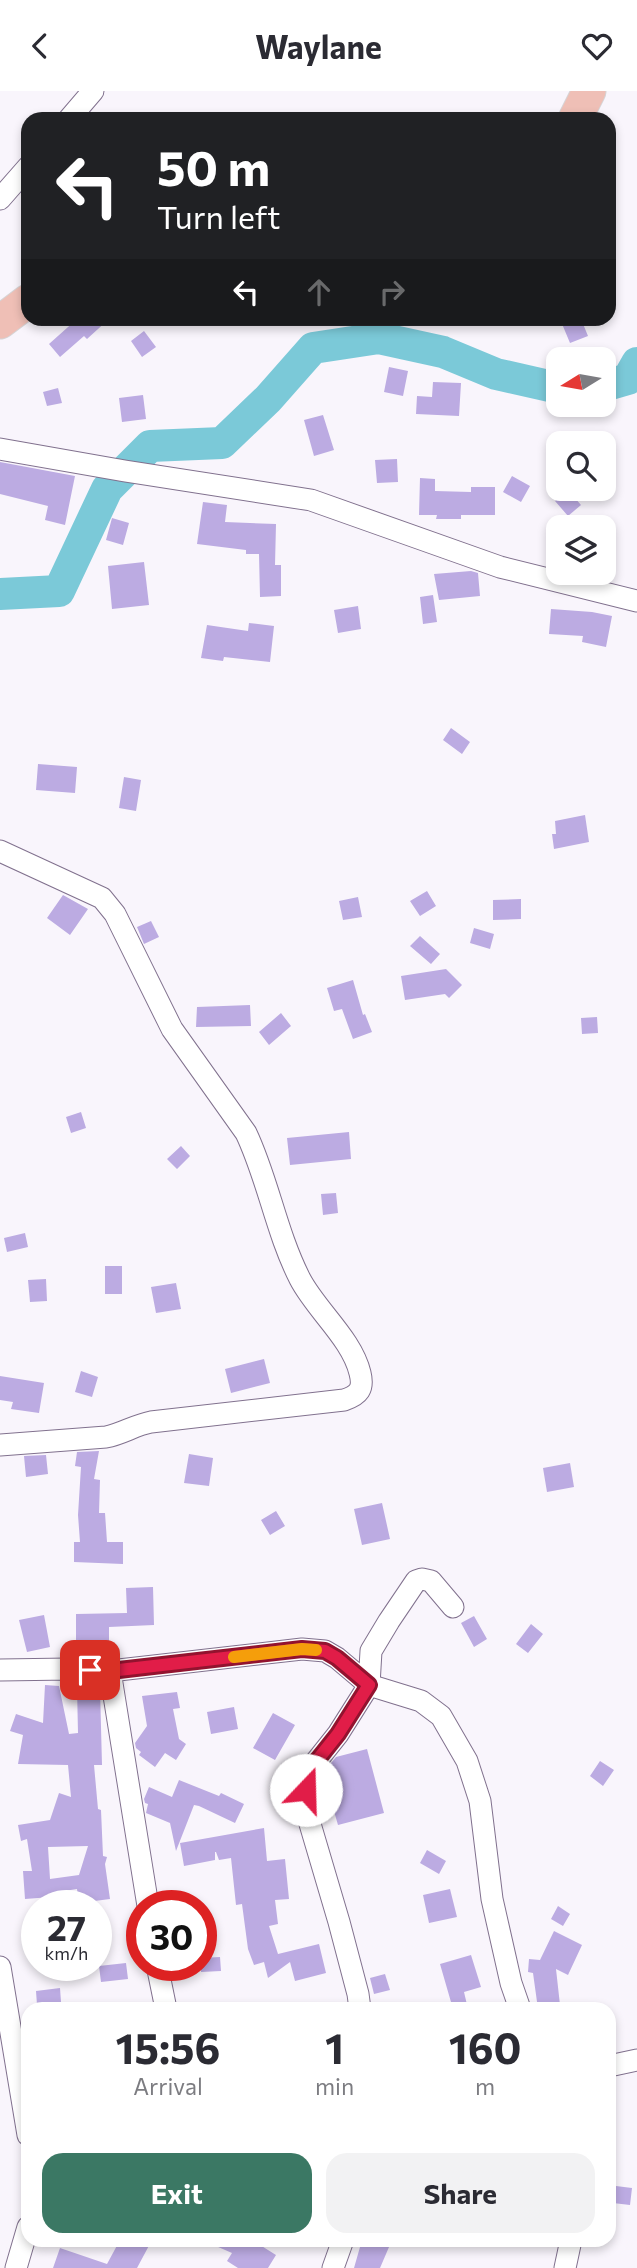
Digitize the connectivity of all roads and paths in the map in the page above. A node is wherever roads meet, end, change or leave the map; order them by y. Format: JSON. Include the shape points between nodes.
{"nodes":[{"id":1,"x":93,"y":91,"type":"edge"},
{"id":2,"x":589,"y":91,"type":"edge"},
{"id":3,"x":75,"y":112,"type":"edge"},
{"id":4,"x":578,"y":112,"type":"edge"},
{"id":5,"x":21,"y":174,"type":"edge"},
{"id":6,"x":0,"y":199,"type":"edge"},
{"id":7,"x":21,"y":306,"type":"edge"},
{"id":8,"x":0,"y":322,"type":"edge"},
{"id":9,"x":0,"y":449,"type":"edge"},
{"id":10,"x":637,"y":601,"type":"edge"},
{"id":11,"x":0,"y":851,"type":"edge"},
{"id":12,"x":0,"y":1445,"type":"edge"},
{"id":13,"x":453,"y":1607,"type":"dead end"},
{"id":14,"x":0,"y":1670,"type":"edge"},
{"id":15,"x":110,"y":1671,"type":"junction"},
{"id":16,"x":369,"y":1685,"type":"junction"},
{"id":17,"x":145,"y":1890,"type":"edge"},
{"id":18,"x":0,"y":1967,"type":"edge"},
{"id":19,"x":160,"y":1981,"type":"edge"},
{"id":20,"x":165,"y":2002,"type":"edge"},
{"id":21,"x":359,"y":2002,"type":"edge"},
{"id":22,"x":518,"y":2002,"type":"edge"},
{"id":23,"x":637,"y":2060,"type":"edge"},
{"id":24,"x":616,"y":2064,"type":"edge"},
{"id":25,"x":21,"y":2094,"type":"edge"},
{"id":26,"x":22,"y":2247,"type":"edge"},
{"id":27,"x":340,"y":2247,"type":"edge"},
{"id":28,"x":570,"y":2247,"type":"edge"},
{"id":29,"x":16,"y":2268,"type":"edge"},
{"id":30,"x":333,"y":2268,"type":"edge"},
{"id":31,"x":565,"y":2268,"type":"edge"}],
"edges":[{"from":1,"to":3,"type":"street"},
{"from":2,"to":4,"type":"main road"},
{"from":5,"to":6,"type":"street"},
{"from":7,"to":8,"type":"main road"},
{"from":9,"to":10,"type":"street","via":[[311,500],[500,567]]},
{"from":11,"to":12,"type":"street","via":[[103,898],[115,914],[172,1029],[246,1133],[300,1280],[355,1358],[362,1383],[354,1397],[344,1400],[151,1422],[106,1437]]},
{"from":13,"to":16,"type":"street","via":[[431,1581],[416,1581],[372,1651]]},
{"from":14,"to":15,"type":"street"},
{"from":15,"to":16,"type":"street","via":[[302,1649],[325,1651]]},
{"from":15,"to":17,"type":"street"},
{"from":16,"to":21,"type":"street","via":[[311,1768],[305,1807]]},
{"from":16,"to":22,"type":"street","via":[[421,1701],[442,1716],[467,1761],[480,1801],[492,1899]]},
{"from":18,"to":25,"type":"street"},
{"from":19,"to":20,"type":"street"},
{"from":23,"to":24,"type":"street"},
{"from":26,"to":29,"type":"street"},
{"from":27,"to":30,"type":"street"},
{"from":28,"to":31,"type":"street"}]}
